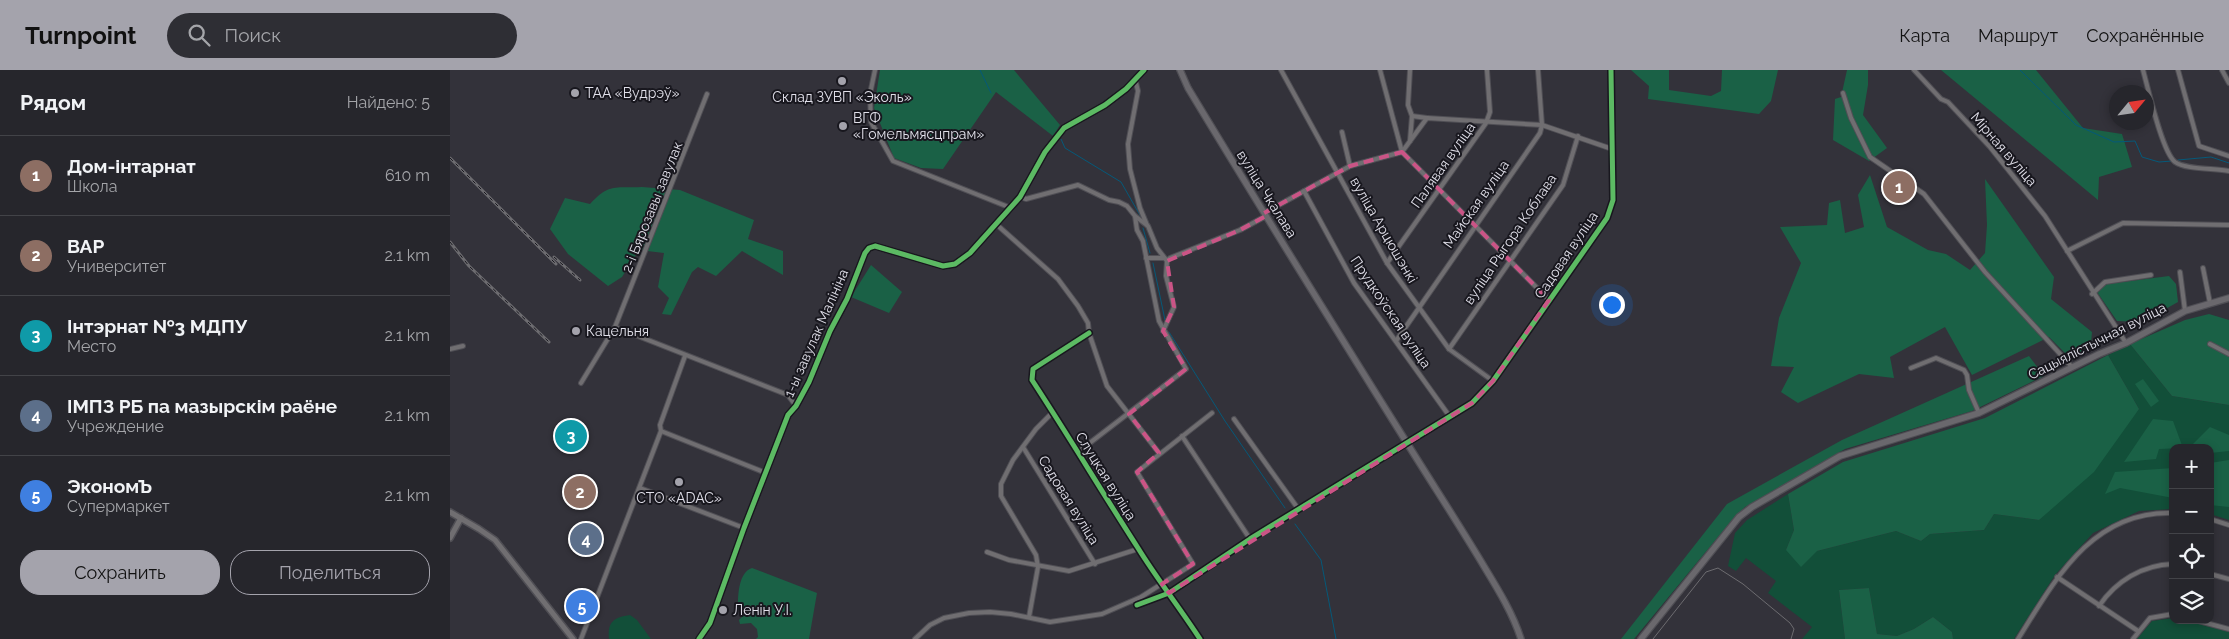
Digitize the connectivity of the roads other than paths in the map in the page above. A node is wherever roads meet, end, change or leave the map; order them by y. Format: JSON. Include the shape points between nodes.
{"nodes":[{"id":1,"x":874,"y":70,"type":"edge"},
{"id":2,"x":1144,"y":70,"type":"edge"},
{"id":3,"x":1180,"y":70,"type":"edge"},
{"id":4,"x":1281,"y":70,"type":"edge"},
{"id":5,"x":1380,"y":70,"type":"edge"},
{"id":6,"x":1410,"y":70,"type":"edge"},
{"id":7,"x":1487,"y":70,"type":"edge"},
{"id":8,"x":1538,"y":70,"type":"edge"},
{"id":9,"x":1611,"y":70,"type":"edge"},
{"id":10,"x":1914,"y":70,"type":"edge"},
{"id":11,"x":2143,"y":70,"type":"edge"},
{"id":12,"x":2178,"y":70,"type":"edge"},
{"id":13,"x":2222,"y":70,"type":"edge"},
{"id":14,"x":1135,"y":79,"type":"junction"},
{"id":15,"x":2229,"y":83,"type":"edge"},
{"id":16,"x":1843,"y":93,"type":"dead end"},
{"id":17,"x":707,"y":94,"type":"dead end"},
{"id":18,"x":1412,"y":116,"type":"junction"},
{"id":19,"x":1427,"y":118,"type":"junction"},
{"id":20,"x":1486,"y":123,"type":"junction"},
{"id":21,"x":1542,"y":125,"type":"junction"},
{"id":22,"x":1342,"y":132,"type":"dead end"},
{"id":23,"x":1578,"y":136,"type":"junction"},
{"id":24,"x":1410,"y":143,"type":"junction"},
{"id":25,"x":1612,"y":150,"type":"junction"},
{"id":26,"x":1402,"y":152,"type":"junction"},
{"id":27,"x":2229,"y":156,"type":"edge"},
{"id":28,"x":1350,"y":166,"type":"junction"},
{"id":29,"x":2229,"y":171,"type":"edge"},
{"id":30,"x":1338,"y":174,"type":"junction"},
{"id":31,"x":1439,"y":190,"type":"junction"},
{"id":32,"x":1304,"y":191,"type":"junction"},
{"id":33,"x":1020,"y":197,"type":"junction"},
{"id":34,"x":1011,"y":208,"type":"junction"},
{"id":35,"x":1265,"y":215,"type":"junction"},
{"id":36,"x":1135,"y":216,"type":"junction"},
{"id":37,"x":996,"y":224,"type":"junction"},
{"id":38,"x":1475,"y":224,"type":"junction"},
{"id":39,"x":2229,"y":225,"type":"edge"},
{"id":40,"x":1148,"y":226,"type":"junction"},
{"id":41,"x":2067,"y":252,"type":"junction"},
{"id":42,"x":1146,"y":258,"type":"junction"},
{"id":43,"x":1165,"y":260,"type":"junction"},
{"id":44,"x":1510,"y":260,"type":"junction"},
{"id":45,"x":1387,"y":263,"type":"junction"},
{"id":46,"x":2203,"y":268,"type":"dead end"},
{"id":47,"x":2180,"y":272,"type":"dead end"},
{"id":48,"x":2151,"y":275,"type":"dead end"},
{"id":49,"x":2092,"y":294,"type":"junction"},
{"id":50,"x":2229,"y":298,"type":"edge"},
{"id":51,"x":1550,"y":300,"type":"junction"},
{"id":52,"x":2210,"y":303,"type":"junction"},
{"id":53,"x":1418,"y":307,"type":"junction"},
{"id":54,"x":2185,"y":311,"type":"junction"},
{"id":55,"x":615,"y":327,"type":"junction"},
{"id":56,"x":1163,"y":331,"type":"junction"},
{"id":57,"x":1088,"y":333,"type":"junction"},
{"id":58,"x":1396,"y":341,"type":"junction"},
{"id":59,"x":2126,"y":343,"type":"junction"},
{"id":60,"x":2210,"y":344,"type":"dead end"},
{"id":61,"x":463,"y":346,"type":"dead end"},
{"id":62,"x":450,"y":349,"type":"edge"},
{"id":63,"x":1448,"y":349,"type":"junction"},
{"id":64,"x":2229,"y":354,"type":"edge"},
{"id":65,"x":686,"y":356,"type":"junction"},
{"id":66,"x":2072,"y":367,"type":"junction"},
{"id":67,"x":1911,"y":368,"type":"dead end"},
{"id":68,"x":1493,"y":382,"type":"junction"},
{"id":69,"x":581,"y":383,"type":"dead end"},
{"id":70,"x":796,"y":406,"type":"junction"},
{"id":71,"x":1054,"y":412,"type":"junction"},
{"id":72,"x":1212,"y":413,"type":"dead end"},
{"id":73,"x":1979,"y":413,"type":"junction"},
{"id":74,"x":1129,"y":414,"type":"junction"},
{"id":75,"x":1450,"y":417,"type":"junction"},
{"id":76,"x":1234,"y":419,"type":"dead end"},
{"id":77,"x":661,"y":431,"type":"junction"},
{"id":78,"x":1182,"y":436,"type":"junction"},
{"id":79,"x":1407,"y":443,"type":"junction"},
{"id":80,"x":1023,"y":447,"type":"junction"},
{"id":81,"x":1080,"y":451,"type":"junction"},
{"id":82,"x":1159,"y":453,"type":"junction"},
{"id":83,"x":766,"y":473,"type":"junction"},
{"id":84,"x":640,"y":488,"type":"junction"},
{"id":85,"x":1299,"y":510,"type":"junction"},
{"id":86,"x":450,"y":512,"type":"edge"},
{"id":87,"x":2169,"y":513,"type":"edge"},
{"id":88,"x":461,"y":518,"type":"junction"},
{"id":89,"x":2214,"y":520,"type":"edge"},
{"id":90,"x":2229,"y":525,"type":"edge"},
{"id":91,"x":744,"y":528,"type":"junction"},
{"id":92,"x":450,"y":538,"type":"edge"},
{"id":93,"x":1250,"y":539,"type":"junction"},
{"id":94,"x":1138,"y":549,"type":"junction"},
{"id":95,"x":987,"y":552,"type":"dead end"},
{"id":96,"x":1096,"y":564,"type":"junction"},
{"id":97,"x":2169,"y":565,"type":"edge"},
{"id":98,"x":1038,"y":567,"type":"junction"},
{"id":99,"x":2214,"y":575,"type":"edge"},
{"id":100,"x":2057,"y":578,"type":"junction"},
{"id":101,"x":2229,"y":579,"type":"edge"},
{"id":102,"x":1162,"y":584,"type":"junction"},
{"id":103,"x":1169,"y":593,"type":"junction"},
{"id":104,"x":1137,"y":605,"type":"dead end"},
{"id":105,"x":2098,"y":606,"type":"junction"},
{"id":106,"x":2169,"y":615,"type":"edge"},
{"id":107,"x":1029,"y":617,"type":"junction"},
{"id":108,"x":2211,"y":624,"type":"edge"},
{"id":109,"x":2229,"y":629,"type":"edge"},
{"id":110,"x":2138,"y":631,"type":"junction"},
{"id":111,"x":573,"y":639,"type":"edge"},
{"id":112,"x":581,"y":639,"type":"edge"},
{"id":113,"x":700,"y":639,"type":"edge"},
{"id":114,"x":915,"y":639,"type":"edge"},
{"id":115,"x":1200,"y":639,"type":"edge"},
{"id":116,"x":1521,"y":639,"type":"edge"},
{"id":117,"x":1641,"y":639,"type":"edge"},
{"id":118,"x":2018,"y":639,"type":"edge"},
{"id":119,"x":2133,"y":639,"type":"edge"}],
"edges":[{"from":1,"to":34,"type":"street","via":[[870,94],[871,122],[893,160]]},
{"from":2,"to":14,"type":"street","name":"1-ы завулак Малініна"},
{"from":3,"to":35,"type":"main road","name":"вуліца Чкалава"},
{"from":4,"to":30,"type":"street","name":"вуліца Арцюшэнкі"},
{"from":5,"to":26,"type":"street"},
{"from":6,"to":18,"type":"street","via":[[1408,105]]},
{"from":7,"to":20,"type":"street","name":"Палявая вуліца","via":[[1490,112]]},
{"from":8,"to":21,"type":"street"},
{"from":9,"to":25,"type":"street","name":"Садовая вуліца"},
{"from":10,"to":41,"type":"street","name":"Мірная вуліца","via":[[1990,146],[2035,202]]},
{"from":11,"to":29,"type":"street","via":[[2166,149],[2176,162]]},
{"from":12,"to":27,"type":"street","via":[[2199,146]]},
{"from":13,"to":15,"type":"street"},
{"from":14,"to":33,"type":"street","name":"1-ы завулак Малініна","via":[[1105,105],[1064,128],[1053,140]]},
{"from":14,"to":40,"type":"street","via":[[1138,91],[1128,144],[1130,169]]},
{"from":16,"to":66,"type":"street","via":[[1870,156],[1924,194],[1985,272]]},
{"from":17,"to":55,"type":"street","name":"2-і Бярозавы завулак"},
{"from":18,"to":19,"type":"street"},
{"from":18,"to":24,"type":"street"},
{"from":19,"to":20,"type":"street"},
{"from":19,"to":24,"type":"street"},
{"from":20,"to":21,"type":"street"},
{"from":20,"to":31,"type":"street","name":"Палявая вуліца"},
{"from":21,"to":23,"type":"street"},
{"from":21,"to":38,"type":"street","name":"Майская вуліца","via":[[1540,133]]},
{"from":22,"to":28,"type":"street"},
{"from":23,"to":25,"type":"street"},
{"from":23,"to":44,"type":"street","name":"вуліца Рыгора Коблава","via":[[1563,185]]},
{"from":24,"to":26,"type":"street"},
{"from":25,"to":51,"type":"street","name":"Садовая вуліца","via":[[1613,200],[1607,218]]},
{"from":26,"to":28,"type":"street"},
{"from":26,"to":31,"type":"street"},
{"from":28,"to":30,"type":"street"},
{"from":30,"to":32,"type":"street"},
{"from":30,"to":45,"type":"street","name":"вуліца Арцюшэнкі"},
{"from":31,"to":38,"type":"street"},
{"from":31,"to":45,"type":"street","name":"Палявая вуліца"},
{"from":32,"to":35,"type":"street"},
{"from":32,"to":58,"type":"street","name":"Прудкоўская вуліца","via":[[1354,283]]},
{"from":33,"to":34,"type":"street","name":"1-ы завулак Малініна"},
{"from":33,"to":36,"type":"street","via":[[1078,185],[1127,206]]},
{"from":34,"to":37,"type":"street","name":"1-ы завулак Малініна"},
{"from":35,"to":43,"type":"street","via":[[1240,230]]},
{"from":35,"to":79,"type":"main road","name":"вуліца Чкалава"},
{"from":36,"to":40,"type":"street"},
{"from":36,"to":42,"type":"street"},
{"from":37,"to":57,"type":"street","via":[[1058,279],[1088,323]]},
{"from":37,"to":70,"type":"street","name":"1-ы завулак Малініна","via":[[970,253],[955,264],[943,266],[883,247],[870,248],[861,260],[847,299]]},
{"from":38,"to":44,"type":"street"},
{"from":38,"to":53,"type":"street","name":"Майская вуліца"},
{"from":39,"to":41,"type":"street","via":[[2124,223]]},
{"from":40,"to":43,"type":"street"},
{"from":41,"to":49,"type":"street","name":"Мірная вуліца"},
{"from":42,"to":43,"type":"street"},
{"from":42,"to":56,"type":"street"},
{"from":43,"to":56,"type":"street","via":[[1174,307]]},
{"from":44,"to":51,"type":"street"},
{"from":44,"to":63,"type":"street","name":"вуліца Рыгора Коблава"},
{"from":45,"to":53,"type":"street","name":"вуліца Арцюшэнкі"},
{"from":46,"to":52,"type":"street"},
{"from":47,"to":54,"type":"street"},
{"from":48,"to":49,"type":"street","via":[[2105,282]]},
{"from":49,"to":59,"type":"street","name":"Мірная вуліца"},
{"from":50,"to":52,"type":"main road","name":"Сацыялістычная вуліца"},
{"from":51,"to":68,"type":"street","name":"Садовая вуліца"},
{"from":52,"to":54,"type":"main road","name":"Сацыялістычная вуліца"},
{"from":53,"to":58,"type":"street","name":"Майская вуліца"},
{"from":53,"to":63,"type":"street","name":"вуліца Арцюшэнкі"},
{"from":54,"to":59,"type":"main road","name":"Сацыялістычная вуліца"},
{"from":55,"to":65,"type":"street"},
{"from":55,"to":69,"type":"street","name":"2-і Бярозавы завулак"},
{"from":56,"to":74,"type":"street","via":[[1186,369]]},
{"from":57,"to":71,"type":"street","name":"Слуцкая вуліца","via":[[1033,369],[1032,380]]},
{"from":57,"to":74,"type":"street","via":[[1107,386]]},
{"from":58,"to":75,"type":"street","name":"Прудкоўская вуліца"},
{"from":59,"to":66,"type":"main road","name":"Сацыялістычная вуліца"},
{"from":60,"to":64,"type":"street"},
{"from":61,"to":62,"type":"street"},
{"from":63,"to":68,"type":"street","name":"вуліца Арцюшэнкі"},
{"from":65,"to":70,"type":"street","via":[[788,395]]},
{"from":65,"to":77,"type":"street","via":[[660,425]]},
{"from":66,"to":73,"type":"main road","name":"Сацыялістычная вуліца"},
{"from":67,"to":73,"type":"street","via":[[1936,358],[1964,370],[1968,390]]},
{"from":68,"to":75,"type":"street","name":"Садовая вуліца","via":[[1472,403]]},
{"from":70,"to":83,"type":"street","name":"1-ы завулак Малініна","via":[[788,415]]},
{"from":71,"to":80,"type":"street"},
{"from":71,"to":81,"type":"street","name":"Слуцкая вуліца"},
{"from":72,"to":78,"type":"street"},
{"from":73,"to":117,"type":"main road","name":"Сацыялістычная вуліца","via":[[1846,453],[1752,507],[1735,522]]},
{"from":74,"to":81,"type":"street"},
{"from":74,"to":82,"type":"street"},
{"from":75,"to":79,"type":"street","name":"Садовая вуліца"},
{"from":76,"to":85,"type":"street"},
{"from":77,"to":83,"type":"street"},
{"from":77,"to":84,"type":"street"},
{"from":78,"to":82,"type":"street"},
{"from":78,"to":93,"type":"street"},
{"from":79,"to":85,"type":"street","name":"Садовая вуліца"},
{"from":79,"to":116,"type":"main road","name":"вуліца Чкалава","via":[[1498,590]]},
{"from":80,"to":96,"type":"street","name":"Садовая вуліца"},
{"from":80,"to":98,"type":"street","via":[[1000,484],[1001,496],[1036,555]]},
{"from":81,"to":94,"type":"street","name":"Слуцкая вуліца"},
{"from":82,"to":102,"type":"street","via":[[1137,472],[1193,564]]},
{"from":83,"to":91,"type":"street","name":"1-ы завулак Малініна"},
{"from":84,"to":91,"type":"street"},
{"from":84,"to":112,"type":"street"},
{"from":85,"to":93,"type":"street","name":"Садовая вуліца"},
{"from":86,"to":88,"type":"street"},
{"from":87,"to":100,"type":"street","via":[[2137,516],[2094,538]]},
{"from":88,"to":92,"type":"street"},
{"from":88,"to":111,"type":"street","via":[[494,540]]},
{"from":89,"to":90,"type":"street"},
{"from":91,"to":113,"type":"street","name":"1-ы завулак Малініна","via":[[710,623]]},
{"from":93,"to":103,"type":"street","name":"Садовая вуліца"},
{"from":94,"to":96,"type":"street"},
{"from":94,"to":102,"type":"street","name":"Слуцкая вуліца"},
{"from":95,"to":98,"type":"street"},
{"from":96,"to":98,"type":"street","via":[[1069,571]]},
{"from":97,"to":105,"type":"street","via":[[2146,569],[2122,580]]},
{"from":98,"to":107,"type":"street"},
{"from":99,"to":101,"type":"street"},
{"from":100,"to":105,"type":"street"},
{"from":100,"to":118,"type":"street"},
{"from":102,"to":103,"type":"street","name":"Слуцкая вуліца"},
{"from":102,"to":107,"type":"street","via":[[1118,608],[1089,617],[1050,622]]},
{"from":103,"to":104,"type":"street","name":"Садовая вуліца"},
{"from":103,"to":115,"type":"street","name":"Слуцкая вуліца"},
{"from":105,"to":110,"type":"street"},
{"from":106,"to":110,"type":"street","via":[[2150,618]]},
{"from":107,"to":114,"type":"street","via":[[974,612],[944,618],[930,625]]},
{"from":108,"to":109,"type":"street"},
{"from":110,"to":119,"type":"street"}]}
